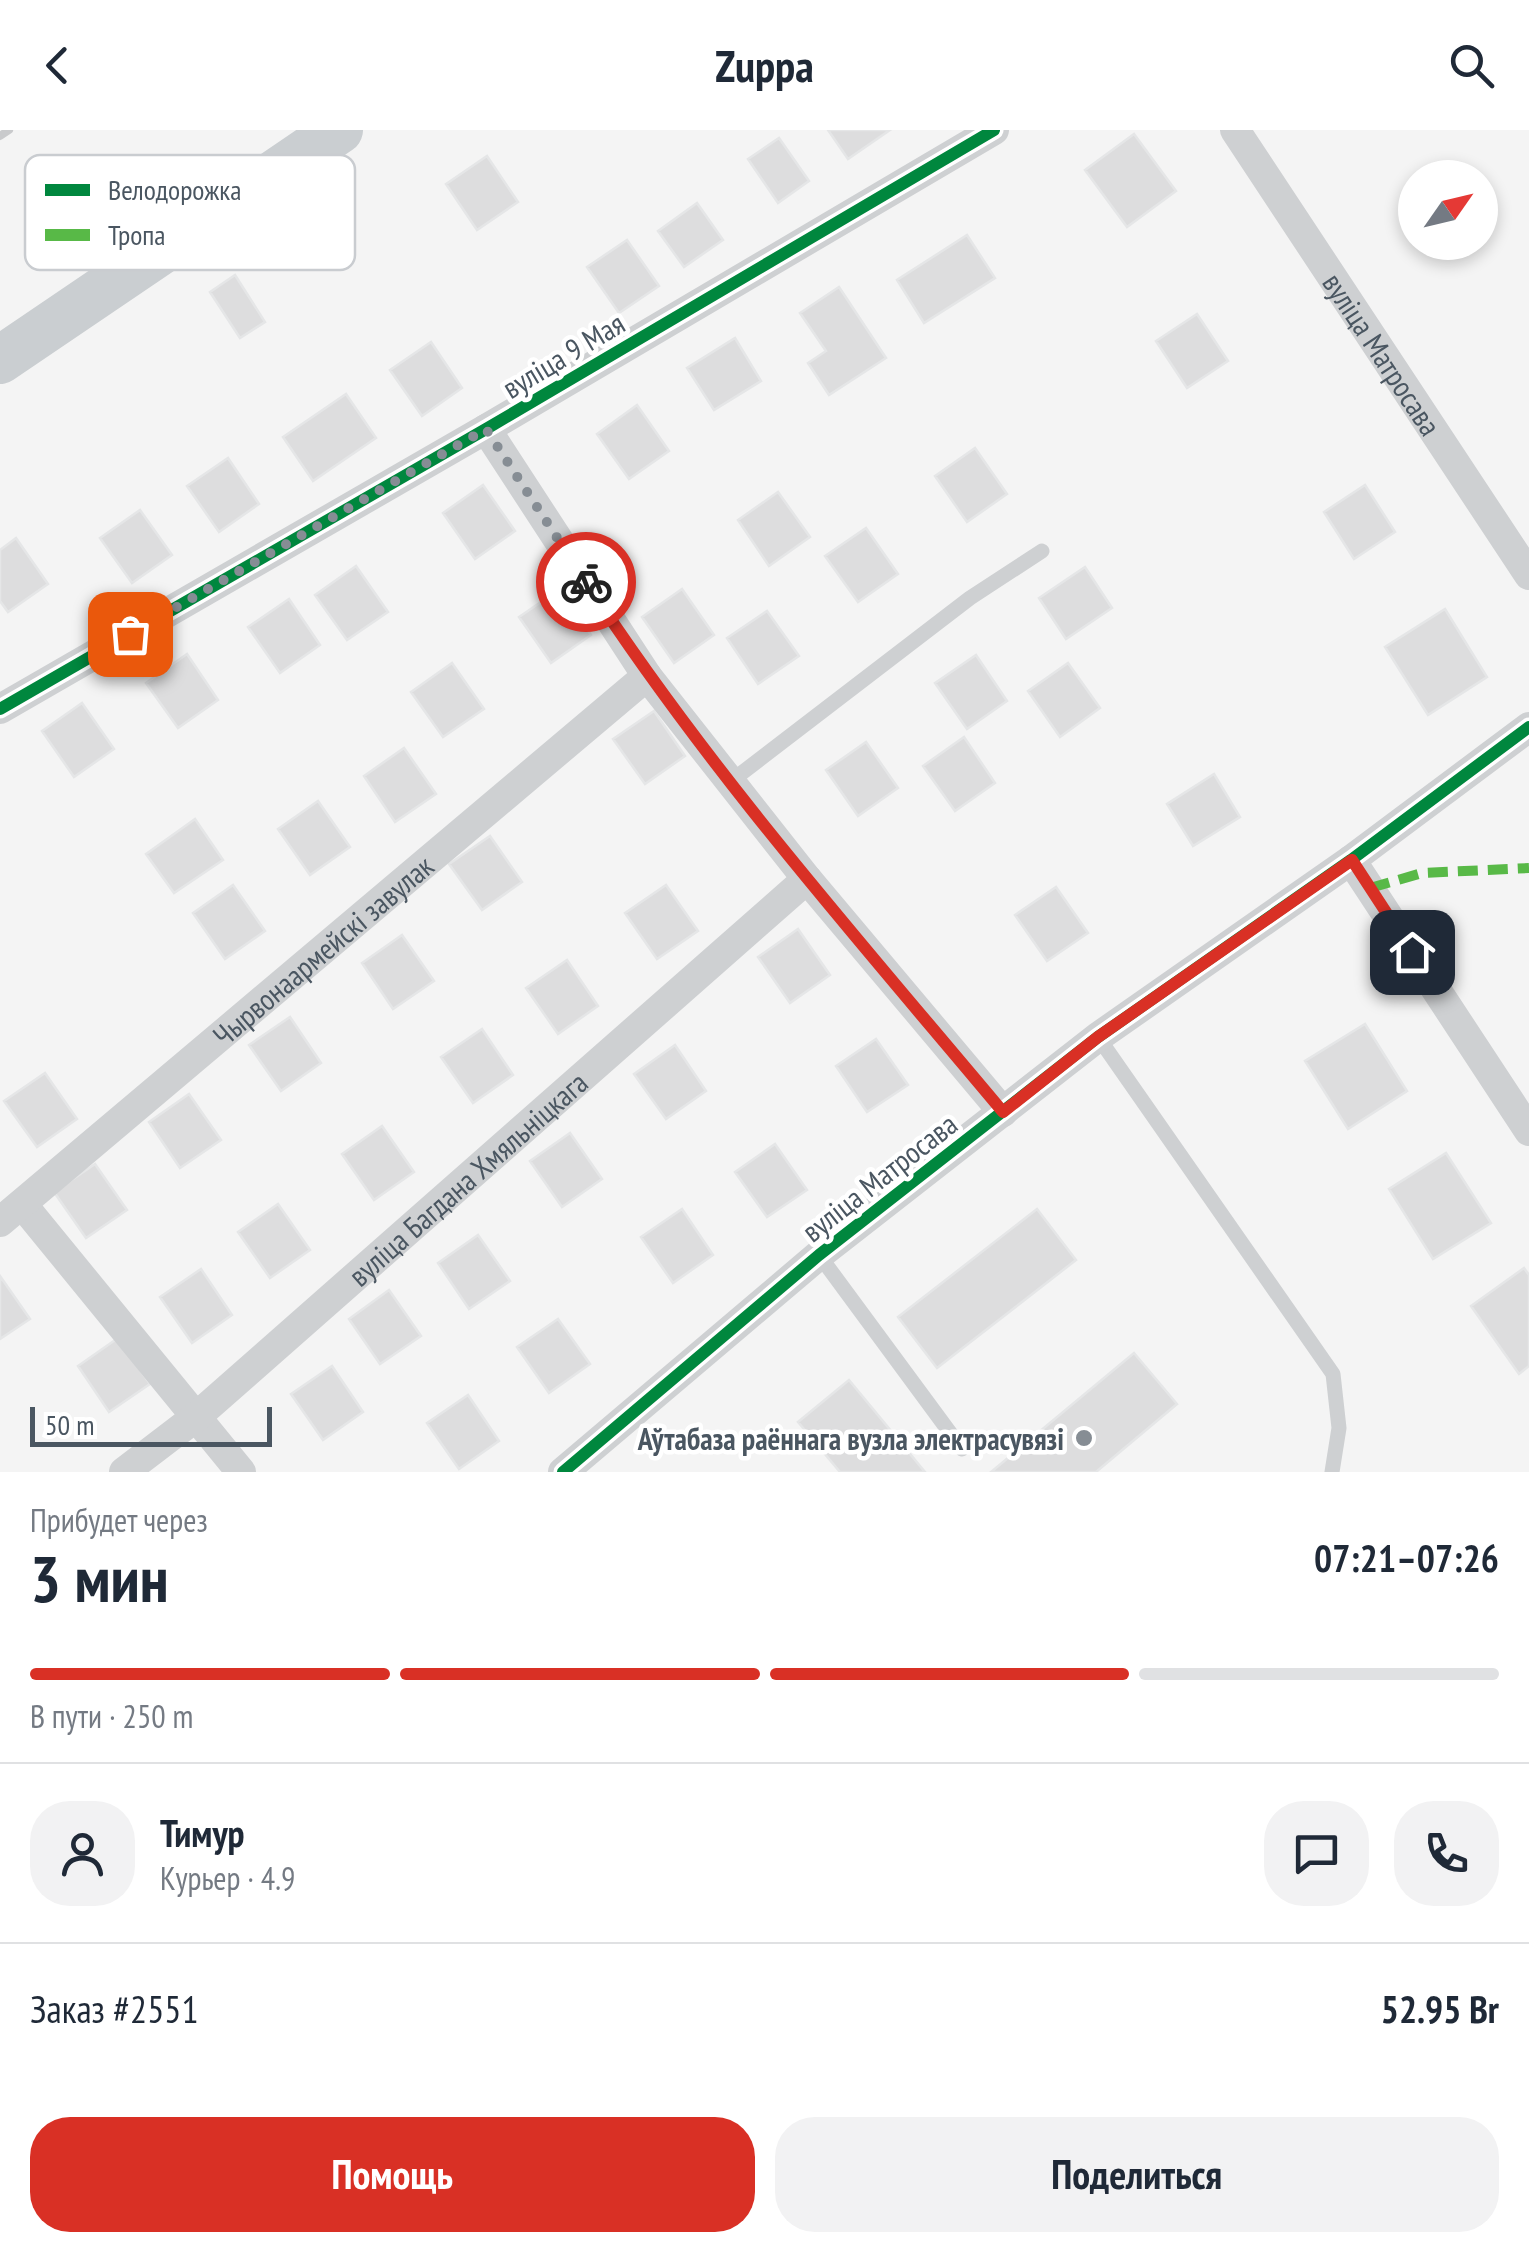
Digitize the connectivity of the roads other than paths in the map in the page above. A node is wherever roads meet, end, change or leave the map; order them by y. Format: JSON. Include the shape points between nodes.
{"nodes":[{"id":1,"x":339,"y":130,"type":"edge"},
{"id":2,"x":994,"y":130,"type":"edge"},
{"id":3,"x":1234,"y":130,"type":"edge"},
{"id":4,"x":302,"y":155,"type":"edge"},
{"id":5,"x":133,"y":270,"type":"edge"},
{"id":6,"x":0,"y":360,"type":"edge"},
{"id":7,"x":486,"y":429,"type":"junction"},
{"id":8,"x":1042,"y":551,"type":"dead end"},
{"id":9,"x":1529,"y":575,"type":"edge"},
{"id":10,"x":647,"y":676,"type":"junction"},
{"id":11,"x":0,"y":709,"type":"edge"},
{"id":12,"x":1529,"y":728,"type":"edge"},
{"id":13,"x":730,"y":782,"type":"junction"},
{"id":14,"x":1352,"y":860,"type":"junction"},
{"id":15,"x":807,"y":879,"type":"junction"},
{"id":16,"x":1098,"y":1037,"type":"junction"},
{"id":17,"x":1003,"y":1112,"type":"junction"},
{"id":18,"x":1529,"y":1131,"type":"edge"},
{"id":19,"x":11,"y":1213,"type":"edge"},
{"id":20,"x":819,"y":1255,"type":"junction"},
{"id":21,"x":196,"y":1416,"type":"junction"},
{"id":22,"x":962,"y":1449,"type":"dead end"},
{"id":23,"x":124,"y":1472,"type":"edge"},
{"id":24,"x":241,"y":1472,"type":"edge"},
{"id":25,"x":564,"y":1472,"type":"edge"},
{"id":26,"x":1332,"y":1472,"type":"edge"}],
"edges":[{"from":1,"to":4,"type":"main road"},
{"from":2,"to":7,"type":"street","name":"вуліца 9 Мая"},
{"from":3,"to":9,"type":"street","name":"вуліца Матросава"},
{"from":5,"to":6,"type":"main road"},
{"from":7,"to":10,"type":"street"},
{"from":7,"to":11,"type":"street","name":"вуліца 9 Мая"},
{"from":8,"to":13,"type":"lane","via":[[970,598]]},
{"from":10,"to":13,"type":"street"},
{"from":10,"to":19,"type":"street","name":"Чырвонаармейскі завулак"},
{"from":12,"to":14,"type":"street","name":"вуліца Матросава"},
{"from":13,"to":15,"type":"street"},
{"from":14,"to":16,"type":"street","name":"вуліца Матросава"},
{"from":14,"to":18,"type":"street"},
{"from":15,"to":17,"type":"street"},
{"from":15,"to":21,"type":"street","name":"вуліца Багдана Хмяльніцкага"},
{"from":16,"to":17,"type":"street","name":"вуліца Матросава"},
{"from":16,"to":26,"type":"lane","via":[[1332,1374],[1339,1428]]},
{"from":17,"to":20,"type":"street","name":"вуліца Матросава"},
{"from":19,"to":21,"type":"street"},
{"from":20,"to":22,"type":"lane"},
{"from":20,"to":25,"type":"street","name":"вуліца Матросава"},
{"from":21,"to":23,"type":"street","name":"вуліца Багдана Хмяльніцкага"},
{"from":21,"to":24,"type":"street"}]}
